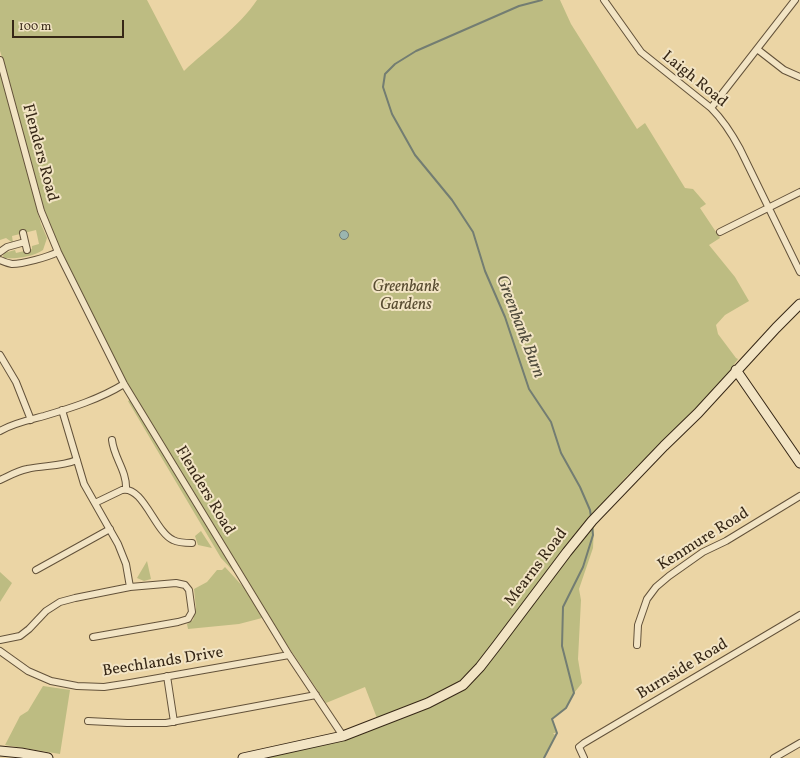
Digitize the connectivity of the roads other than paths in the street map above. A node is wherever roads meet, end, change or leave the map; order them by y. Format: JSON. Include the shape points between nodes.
{"nodes":[{"id":1,"x":604,"y":0,"type":"edge"},
{"id":2,"x":795,"y":0,"type":"edge"},
{"id":3,"x":757,"y":49,"type":"junction"},
{"id":4,"x":0,"y":60,"type":"edge"},
{"id":5,"x":800,"y":77,"type":"edge"},
{"id":6,"x":711,"y":108,"type":"junction"},
{"id":7,"x":800,"y":192,"type":"edge"},
{"id":8,"x":769,"y":208,"type":"junction"},
{"id":9,"x":720,"y":232,"type":"dead end"},
{"id":10,"x":23,"y":233,"type":"dead end"},
{"id":11,"x":25,"y":242,"type":"junction"},
{"id":12,"x":27,"y":250,"type":"dead end"},
{"id":13,"x":0,"y":252,"type":"edge"},
{"id":14,"x":58,"y":252,"type":"junction"},
{"id":15,"x":0,"y":260,"type":"edge"},
{"id":16,"x":800,"y":272,"type":"edge"},
{"id":17,"x":800,"y":304,"type":"edge"},
{"id":18,"x":0,"y":356,"type":"edge"},
{"id":19,"x":736,"y":370,"type":"junction"},
{"id":20,"x":124,"y":384,"type":"junction"},
{"id":21,"x":62,"y":410,"type":"junction"},
{"id":22,"x":31,"y":420,"type":"junction"},
{"id":23,"x":0,"y":431,"type":"edge"},
{"id":24,"x":112,"y":440,"type":"dead end"},
{"id":25,"x":114,"y":450,"type":"junction"},
{"id":26,"x":106,"y":452,"type":"dead end"},
{"id":27,"x":77,"y":460,"type":"junction"},
{"id":28,"x":800,"y":463,"type":"edge"},
{"id":29,"x":0,"y":480,"type":"edge"},
{"id":30,"x":126,"y":489,"type":"junction"},
{"id":31,"x":800,"y":496,"type":"edge"},
{"id":32,"x":95,"y":504,"type":"junction"},
{"id":33,"x":110,"y":529,"type":"junction"},
{"id":34,"x":188,"y":545,"type":"dead end"},
{"id":35,"x":38,"y":560,"type":"dead end"},
{"id":36,"x":42,"y":566,"type":"junction"},
{"id":37,"x":36,"y":570,"type":"dead end"},
{"id":38,"x":130,"y":588,"type":"junction"},
{"id":39,"x":800,"y":615,"type":"edge"},
{"id":40,"x":93,"y":637,"type":"dead end"},
{"id":41,"x":0,"y":640,"type":"edge"},
{"id":42,"x":637,"y":645,"type":"dead end"},
{"id":43,"x":0,"y":651,"type":"edge"},
{"id":44,"x":289,"y":655,"type":"junction"},
{"id":45,"x":167,"y":676,"type":"junction"},
{"id":46,"x":316,"y":695,"type":"junction"},
{"id":47,"x":88,"y":721,"type":"dead end"},
{"id":48,"x":174,"y":722,"type":"junction"},
{"id":49,"x":343,"y":736,"type":"junction"},
{"id":50,"x":800,"y":743,"type":"edge"},
{"id":51,"x":0,"y":751,"type":"edge"},
{"id":52,"x":48,"y":758,"type":"edge"},
{"id":53,"x":243,"y":758,"type":"edge"},
{"id":54,"x":584,"y":758,"type":"edge"},
{"id":55,"x":774,"y":758,"type":"edge"}],
"edges":[{"from":1,"to":6,"type":"street","name":"Laigh Road","via":[[641,52]]},
{"from":2,"to":3,"type":"street"},
{"from":3,"to":5,"type":"street","via":[[784,70]]},
{"from":3,"to":6,"type":"street"},
{"from":4,"to":14,"type":"street","name":"Flenders Road","via":[[41,211]]},
{"from":6,"to":8,"type":"street","name":"Laigh Road","via":[[732,133]]},
{"from":7,"to":8,"type":"street"},
{"from":8,"to":9,"type":"street"},
{"from":8,"to":16,"type":"street","name":"Laigh Road"},
{"from":10,"to":11,"type":"street"},
{"from":11,"to":12,"type":"street"},
{"from":11,"to":13,"type":"street","via":[[7,247]]},
{"from":14,"to":15,"type":"street","via":[[18,263]]},
{"from":14,"to":20,"type":"street","name":"Flenders Road"},
{"from":17,"to":19,"type":"street","name":"Mearns Road"},
{"from":18,"to":22,"type":"street","via":[[16,382]]},
{"from":19,"to":28,"type":"street"},
{"from":19,"to":49,"type":"street","name":"Mearns Road","via":[[698,413],[583,531],[480,667],[463,685],[428,703]]},
{"from":20,"to":21,"type":"street"},
{"from":20,"to":44,"type":"street","name":"Flenders Road"},
{"from":21,"to":22,"type":"street"},
{"from":21,"to":27,"type":"street"},
{"from":22,"to":23,"type":"street"},
{"from":24,"to":25,"type":"street"},
{"from":25,"to":26,"type":"street"},
{"from":25,"to":30,"type":"street","via":[[125,475]]},
{"from":27,"to":29,"type":"street","via":[[57,466],[24,469]]},
{"from":27,"to":32,"type":"street","via":[[84,484]]},
{"from":30,"to":32,"type":"street"},
{"from":30,"to":34,"type":"street","via":[[136,494],[168,538]]},
{"from":31,"to":42,"type":"street","name":"Kenmure Road","via":[[703,552],[656,587],[647,599],[638,625]]},
{"from":32,"to":33,"type":"street"},
{"from":33,"to":36,"type":"street"},
{"from":33,"to":38,"type":"street","via":[[123,556]]},
{"from":35,"to":36,"type":"street"},
{"from":36,"to":37,"type":"street"},
{"from":38,"to":40,"type":"street","via":[[176,583],[185,585],[189,590],[191,615],[188,619],[178,622],[105,631]]},
{"from":38,"to":41,"type":"street","via":[[60,602],[46,611],[20,636]]},
{"from":39,"to":54,"type":"street","name":"Burnside Road","via":[[579,747]]},
{"from":43,"to":45,"type":"street","name":"Beechlands Drive","via":[[28,671],[51,681],[77,686],[104,687]]},
{"from":44,"to":45,"type":"street","name":"Beechlands Drive"},
{"from":44,"to":46,"type":"street","name":"Flenders Road"},
{"from":45,"to":48,"type":"street"},
{"from":46,"to":48,"type":"street"},
{"from":46,"to":49,"type":"street","name":"Flenders Road"},
{"from":47,"to":48,"type":"street"},
{"from":49,"to":53,"type":"street","name":"Mearns Road"},
{"from":50,"to":55,"type":"street"},
{"from":51,"to":52,"type":"street"}]}
